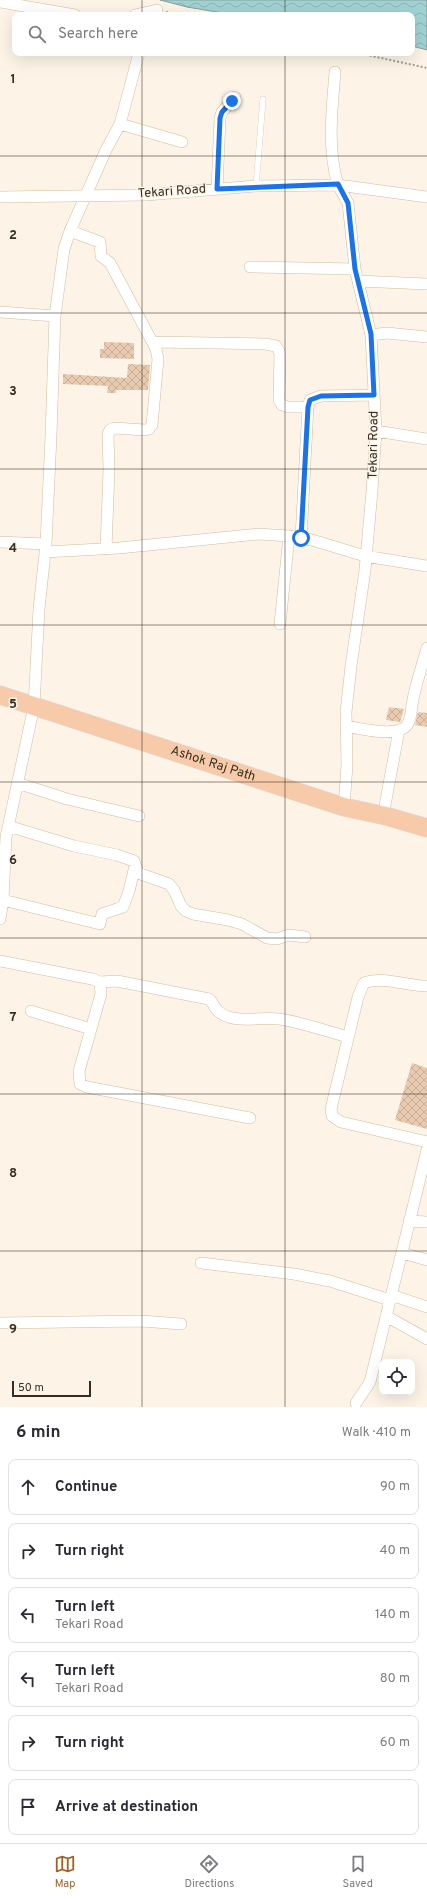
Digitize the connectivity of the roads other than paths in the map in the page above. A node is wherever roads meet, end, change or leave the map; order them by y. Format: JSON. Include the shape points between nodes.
{"nodes":[{"id":1,"x":0,"y":2,"type":"edge"},
{"id":2,"x":157,"y":10,"type":"dead end"},
{"id":3,"x":58,"y":12,"type":"edge"},
{"id":4,"x":148,"y":12,"type":"edge"},
{"id":5,"x":138,"y":56,"type":"edge"},
{"id":6,"x":335,"y":72,"type":"dead end"},
{"id":7,"x":235,"y":97,"type":"dead end"},
{"id":8,"x":263,"y":99,"type":"dead end"},
{"id":9,"x":120,"y":124,"type":"junction"},
{"id":10,"x":182,"y":142,"type":"dead end"},
{"id":11,"x":338,"y":184,"type":"junction"},
{"id":12,"x":256,"y":186,"type":"junction"},
{"id":13,"x":217,"y":189,"type":"junction"},
{"id":14,"x":87,"y":194,"type":"junction"},
{"id":15,"x":0,"y":197,"type":"edge"},
{"id":16,"x":427,"y":197,"type":"edge"},
{"id":17,"x":70,"y":231,"type":"junction"},
{"id":18,"x":250,"y":267,"type":"dead end"},
{"id":19,"x":355,"y":269,"type":"junction"},
{"id":20,"x":358,"y":280,"type":"junction"},
{"id":21,"x":427,"y":284,"type":"edge"},
{"id":22,"x":0,"y":312,"type":"edge"},
{"id":23,"x":55,"y":316,"type":"junction"},
{"id":24,"x":371,"y":334,"type":"junction"},
{"id":25,"x":427,"y":337,"type":"edge"},
{"id":26,"x":154,"y":342,"type":"junction"},
{"id":27,"x":374,"y":395,"type":"junction"},
{"id":28,"x":308,"y":407,"type":"junction"},
{"id":29,"x":376,"y":431,"type":"junction"},
{"id":30,"x":427,"y":439,"type":"edge"},
{"id":31,"x":289,"y":536,"type":"junction"},
{"id":32,"x":301,"y":538,"type":"junction"},
{"id":33,"x":0,"y":542,"type":"edge"},
{"id":34,"x":45,"y":548,"type":"junction"},
{"id":35,"x":106,"y":548,"type":"junction"},
{"id":36,"x":365,"y":556,"type":"junction"},
{"id":37,"x":427,"y":566,"type":"edge"},
{"id":38,"x":280,"y":624,"type":"dead end"},
{"id":39,"x":427,"y":648,"type":"edge"},
{"id":40,"x":0,"y":695,"type":"edge"},
{"id":41,"x":34,"y":706,"type":"junction"},
{"id":42,"x":346,"y":726,"type":"junction"},
{"id":43,"x":399,"y":730,"type":"junction"},
{"id":44,"x":17,"y":783,"type":"junction"},
{"id":45,"x":344,"y":807,"type":"junction"},
{"id":46,"x":139,"y":816,"type":"dead end"},
{"id":47,"x":383,"y":816,"type":"junction"},
{"id":48,"x":8,"y":826,"type":"junction"},
{"id":49,"x":427,"y":828,"type":"edge"},
{"id":50,"x":135,"y":866,"type":"junction"},
{"id":51,"x":3,"y":900,"type":"junction"},
{"id":52,"x":0,"y":919,"type":"edge"},
{"id":53,"x":305,"y":937,"type":"dead end"},
{"id":54,"x":0,"y":961,"type":"edge"},
{"id":55,"x":100,"y":982,"type":"junction"},
{"id":56,"x":427,"y":986,"type":"edge"},
{"id":57,"x":31,"y":1011,"type":"dead end"},
{"id":58,"x":91,"y":1029,"type":"junction"},
{"id":59,"x":348,"y":1037,"type":"junction"},
{"id":60,"x":250,"y":1118,"type":"dead end"},
{"id":61,"x":427,"y":1142,"type":"edge"},
{"id":62,"x":427,"y":1150,"type":"edge"},
{"id":63,"x":410,"y":1222,"type":"junction"},
{"id":64,"x":427,"y":1222,"type":"edge"},
{"id":65,"x":402,"y":1253,"type":"junction"},
{"id":66,"x":427,"y":1260,"type":"edge"},
{"id":67,"x":201,"y":1264,"type":"dead end"},
{"id":68,"x":391,"y":1297,"type":"junction"},
{"id":69,"x":427,"y":1307,"type":"edge"},
{"id":70,"x":386,"y":1316,"type":"junction"},
{"id":71,"x":0,"y":1324,"type":"edge"},
{"id":72,"x":181,"y":1324,"type":"dead end"},
{"id":73,"x":427,"y":1339,"type":"edge"},
{"id":74,"x":356,"y":1403,"type":"dead end"}],
"edges":[{"from":1,"to":3,"type":"street"},
{"from":2,"to":4,"type":"street"},
{"from":5,"to":9,"type":"street"},
{"from":6,"to":11,"type":"street","via":[[332,144],[333,166]]},
{"from":7,"to":13,"type":"street","via":[[220,118]]},
{"from":8,"to":12,"type":"lane"},
{"from":9,"to":10,"type":"street"},
{"from":9,"to":14,"type":"street"},
{"from":11,"to":12,"type":"street","name":"Tekari Road"},
{"from":11,"to":16,"type":"street"},
{"from":11,"to":19,"type":"street","name":"Tekari Road","via":[[348,203]]},
{"from":12,"to":13,"type":"street","name":"Tekari Road"},
{"from":13,"to":14,"type":"street","name":"Tekari Road","via":[[146,195]]},
{"from":14,"to":15,"type":"street","name":"Tekari Road"},
{"from":14,"to":17,"type":"street"},
{"from":17,"to":23,"type":"street","via":[[64,248]]},
{"from":17,"to":26,"type":"street","via":[[100,242],[101,256],[110,263],[142,325]]},
{"from":18,"to":19,"type":"street"},
{"from":19,"to":20,"type":"street","name":"Tekari Road"},
{"from":20,"to":21,"type":"street"},
{"from":20,"to":24,"type":"street","name":"Tekari Road"},
{"from":22,"to":23,"type":"street"},
{"from":23,"to":34,"type":"street"},
{"from":24,"to":25,"type":"street"},
{"from":24,"to":27,"type":"street","name":"Tekari Road"},
{"from":26,"to":28,"type":"street","via":[[276,346],[280,353],[279,400],[288,407]]},
{"from":26,"to":35,"type":"street","via":[[158,359],[152,425],[146,430],[114,428],[108,434]]},
{"from":27,"to":28,"type":"street","via":[[314,397]]},
{"from":27,"to":29,"type":"street","name":"Tekari Road"},
{"from":28,"to":32,"type":"street"},
{"from":29,"to":30,"type":"street"},
{"from":29,"to":36,"type":"street","name":"Tekari Road"},
{"from":31,"to":32,"type":"street"},
{"from":31,"to":35,"type":"street","via":[[250,535]]},
{"from":31,"to":38,"type":"street"},
{"from":32,"to":36,"type":"street"},
{"from":33,"to":34,"type":"street"},
{"from":34,"to":35,"type":"street"},
{"from":34,"to":41,"type":"street"},
{"from":36,"to":37,"type":"street"},
{"from":36,"to":42,"type":"street","name":"Tekari Road"},
{"from":39,"to":43,"type":"street","via":[[408,724]]},
{"from":40,"to":41,"type":"main road","name":"Ashok Raj Path"},
{"from":41,"to":44,"type":"street"},
{"from":41,"to":45,"type":"main road","name":"Ashok Raj Path"},
{"from":42,"to":43,"type":"street","via":[[367,730]]},
{"from":42,"to":45,"type":"street","name":"Tekari Road"},
{"from":43,"to":47,"type":"street"},
{"from":44,"to":46,"type":"street","via":[[66,799]]},
{"from":44,"to":48,"type":"street"},
{"from":45,"to":47,"type":"main road","name":"Ashok Raj Path"},
{"from":47,"to":49,"type":"main road","name":"Ashok Raj Path"},
{"from":48,"to":50,"type":"street","via":[[74,846],[117,855],[134,861]]},
{"from":48,"to":51,"type":"street"},
{"from":50,"to":51,"type":"street","via":[[123,907],[102,914],[100,924]]},
{"from":50,"to":53,"type":"street","via":[[138,873],[169,884],[182,906],[193,914],[242,924],[267,938],[276,939],[289,935]]},
{"from":51,"to":52,"type":"street"},
{"from":54,"to":55,"type":"street"},
{"from":55,"to":58,"type":"street","via":[[101,994]]},
{"from":55,"to":59,"type":"street","via":[[117,981],[209,999],[216,1009],[229,1016],[240,1019],[280,1019]]},
{"from":56,"to":59,"type":"street","via":[[409,986],[379,980],[364,983],[360,988]]},
{"from":57,"to":58,"type":"street"},
{"from":58,"to":60,"type":"street","via":[[79,1072],[80,1084]]},
{"from":59,"to":61,"type":"street","via":[[332,1103],[332,1116],[341,1122]]},
{"from":62,"to":63,"type":"street"},
{"from":63,"to":64,"type":"street"},
{"from":63,"to":65,"type":"street"},
{"from":65,"to":66,"type":"street"},
{"from":65,"to":68,"type":"street"},
{"from":67,"to":68,"type":"street","via":[[294,1274]]},
{"from":68,"to":69,"type":"street"},
{"from":68,"to":70,"type":"street"},
{"from":70,"to":73,"type":"street"},
{"from":70,"to":74,"type":"street","via":[[370,1382]]},
{"from":71,"to":72,"type":"street","via":[[141,1321]]}]}
